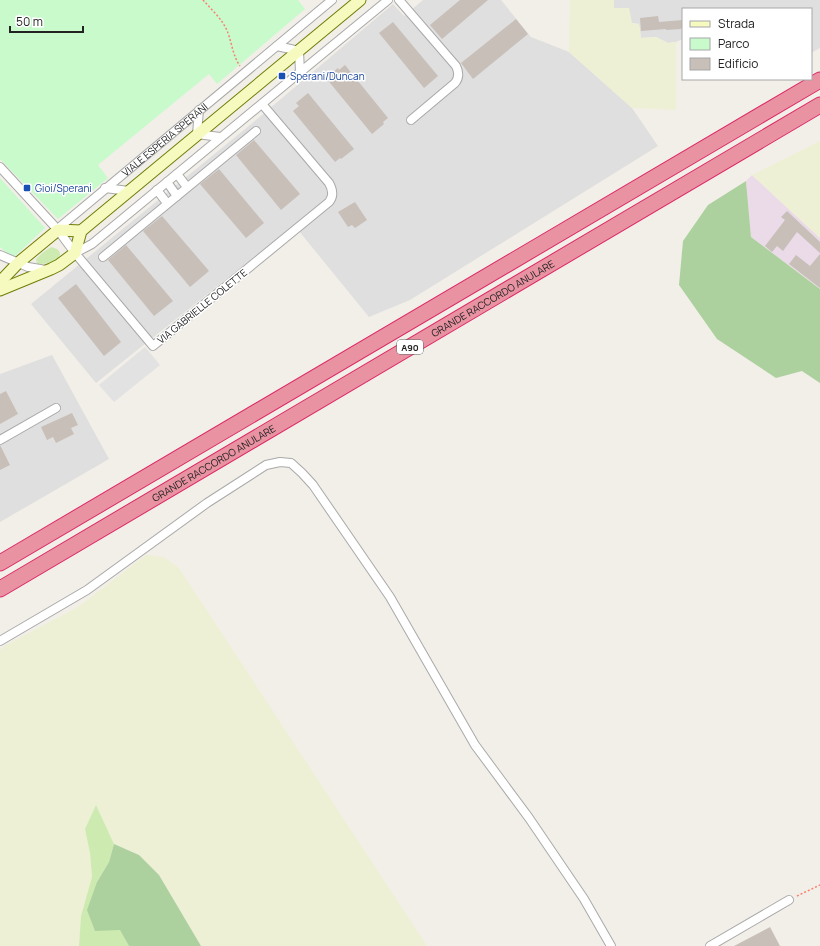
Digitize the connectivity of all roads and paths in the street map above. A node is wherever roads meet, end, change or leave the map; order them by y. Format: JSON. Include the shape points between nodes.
{"nodes":[{"id":1,"x":203,"y":0,"type":"edge"},
{"id":2,"x":332,"y":0,"type":"edge"},
{"id":3,"x":360,"y":0,"type":"edge"},
{"id":4,"x":388,"y":0,"type":"edge"},
{"id":5,"x":400,"y":0,"type":"edge"},
{"id":6,"x":278,"y":46,"type":"junction"},
{"id":7,"x":298,"y":51,"type":"junction"},
{"id":8,"x":300,"y":72,"type":"junction"},
{"id":9,"x":244,"y":73,"type":"junction"},
{"id":10,"x":820,"y":80,"type":"edge"},
{"id":11,"x":262,"y":104,"type":"junction"},
{"id":12,"x":820,"y":105,"type":"edge"},
{"id":13,"x":199,"y":110,"type":"junction"},
{"id":14,"x":411,"y":120,"type":"dead end"},
{"id":15,"x":256,"y":131,"type":"dead end"},
{"id":16,"x":197,"y":134,"type":"junction"},
{"id":17,"x":220,"y":136,"type":"junction"},
{"id":18,"x":0,"y":167,"type":"edge"},
{"id":19,"x":176,"y":174,"type":"junction"},
{"id":20,"x":167,"y":182,"type":"junction"},
{"id":21,"x":105,"y":188,"type":"junction"},
{"id":22,"x":187,"y":188,"type":"junction"},
{"id":23,"x":157,"y":190,"type":"junction"},
{"id":24,"x":129,"y":191,"type":"junction"},
{"id":25,"x":177,"y":196,"type":"junction"},
{"id":26,"x":167,"y":204,"type":"junction"},
{"id":27,"x":58,"y":230,"type":"junction"},
{"id":28,"x":81,"y":231,"type":"junction"},
{"id":29,"x":75,"y":253,"type":"junction"},
{"id":30,"x":0,"y":255,"type":"edge"},
{"id":31,"x":102,"y":257,"type":"dead end"},
{"id":32,"x":18,"y":263,"type":"junction"},
{"id":33,"x":47,"y":271,"type":"junction"},
{"id":34,"x":0,"y":282,"type":"edge"},
{"id":35,"x":0,"y":290,"type":"edge"},
{"id":36,"x":56,"y":408,"type":"dead end"},
{"id":37,"x":0,"y":440,"type":"edge"},
{"id":38,"x":0,"y":563,"type":"edge"},
{"id":39,"x":0,"y":589,"type":"edge"},
{"id":40,"x":0,"y":641,"type":"edge"},
{"id":41,"x":820,"y":885,"type":"edge"},
{"id":42,"x":789,"y":900,"type":"joint"},
{"id":43,"x":611,"y":946,"type":"edge"},
{"id":44,"x":710,"y":946,"type":"edge"}],
"edges":[{"from":1,"to":9,"type":"path","via":[[227,31],[235,59]]},
{"from":2,"to":6,"type":"street","name":"VIALE ESPERIA SPERANI"},
{"from":3,"to":7,"type":"street","name":"VIALE ESPERIA SPERANI"},
{"from":4,"to":8,"type":"street"},
{"from":5,"to":14,"type":"street","via":[[456,66],[458,73],[458,80]]},
{"from":6,"to":7,"type":"street"},
{"from":6,"to":9,"type":"street","name":"VIALE ESPERIA SPERANI"},
{"from":7,"to":8,"type":"street"},
{"from":7,"to":16,"type":"street","name":"VIALE ESPERIA SPERANI"},
{"from":8,"to":11,"type":"street"},
{"from":9,"to":13,"type":"street","name":"VIALE ESPERIA SPERANI"},
{"from":10,"to":38,"type":"highway","number":"A90"},
{"from":11,"to":17,"type":"street"},
{"from":11,"to":29,"type":"street","name":"VIA GABRIELLE COLETTE","via":[[332,188],[329,202],[152,346]]},
{"from":12,"to":39,"type":"highway","name":"GRANDE RACCORDO ANULARE","number":"A90"},
{"from":13,"to":16,"type":"street"},
{"from":13,"to":21,"type":"street","name":"VIALE ESPERIA SPERANI"},
{"from":15,"to":22,"type":"street"},
{"from":16,"to":17,"type":"street"},
{"from":16,"to":24,"type":"street","name":"VIALE ESPERIA SPERANI"},
{"from":17,"to":19,"type":"street"},
{"from":18,"to":27,"type":"street"},
{"from":19,"to":20,"type":"street"},
{"from":19,"to":22,"type":"street"},
{"from":20,"to":23,"type":"street"},
{"from":20,"to":25,"type":"street"},
{"from":21,"to":24,"type":"street"},
{"from":21,"to":27,"type":"street","name":"VIALE ESPERIA SPERANI"},
{"from":22,"to":25,"type":"street"},
{"from":23,"to":26,"type":"street"},
{"from":23,"to":29,"type":"street","via":[[92,244]]},
{"from":24,"to":28,"type":"street","name":"VIALE ESPERIA SPERANI"},
{"from":25,"to":26,"type":"street"},
{"from":26,"to":31,"type":"street"},
{"from":27,"to":28,"type":"street"},
{"from":27,"to":29,"type":"street"},
{"from":27,"to":32,"type":"street","name":"VIALE ESPERIA SPERANI"},
{"from":28,"to":29,"type":"street"},
{"from":29,"to":33,"type":"street"},
{"from":30,"to":32,"type":"street"},
{"from":32,"to":33,"type":"street"},
{"from":32,"to":34,"type":"street","name":"VIALE ESPERIA SPERANI"},
{"from":33,"to":35,"type":"street"},
{"from":36,"to":37,"type":"street"},
{"from":40,"to":43,"type":"street","via":[[87,590],[248,476],[266,465],[291,463],[312,485],[390,597],[475,745],[584,899]]},
{"from":41,"to":42,"type":"path"},
{"from":42,"to":44,"type":"street"}]}
